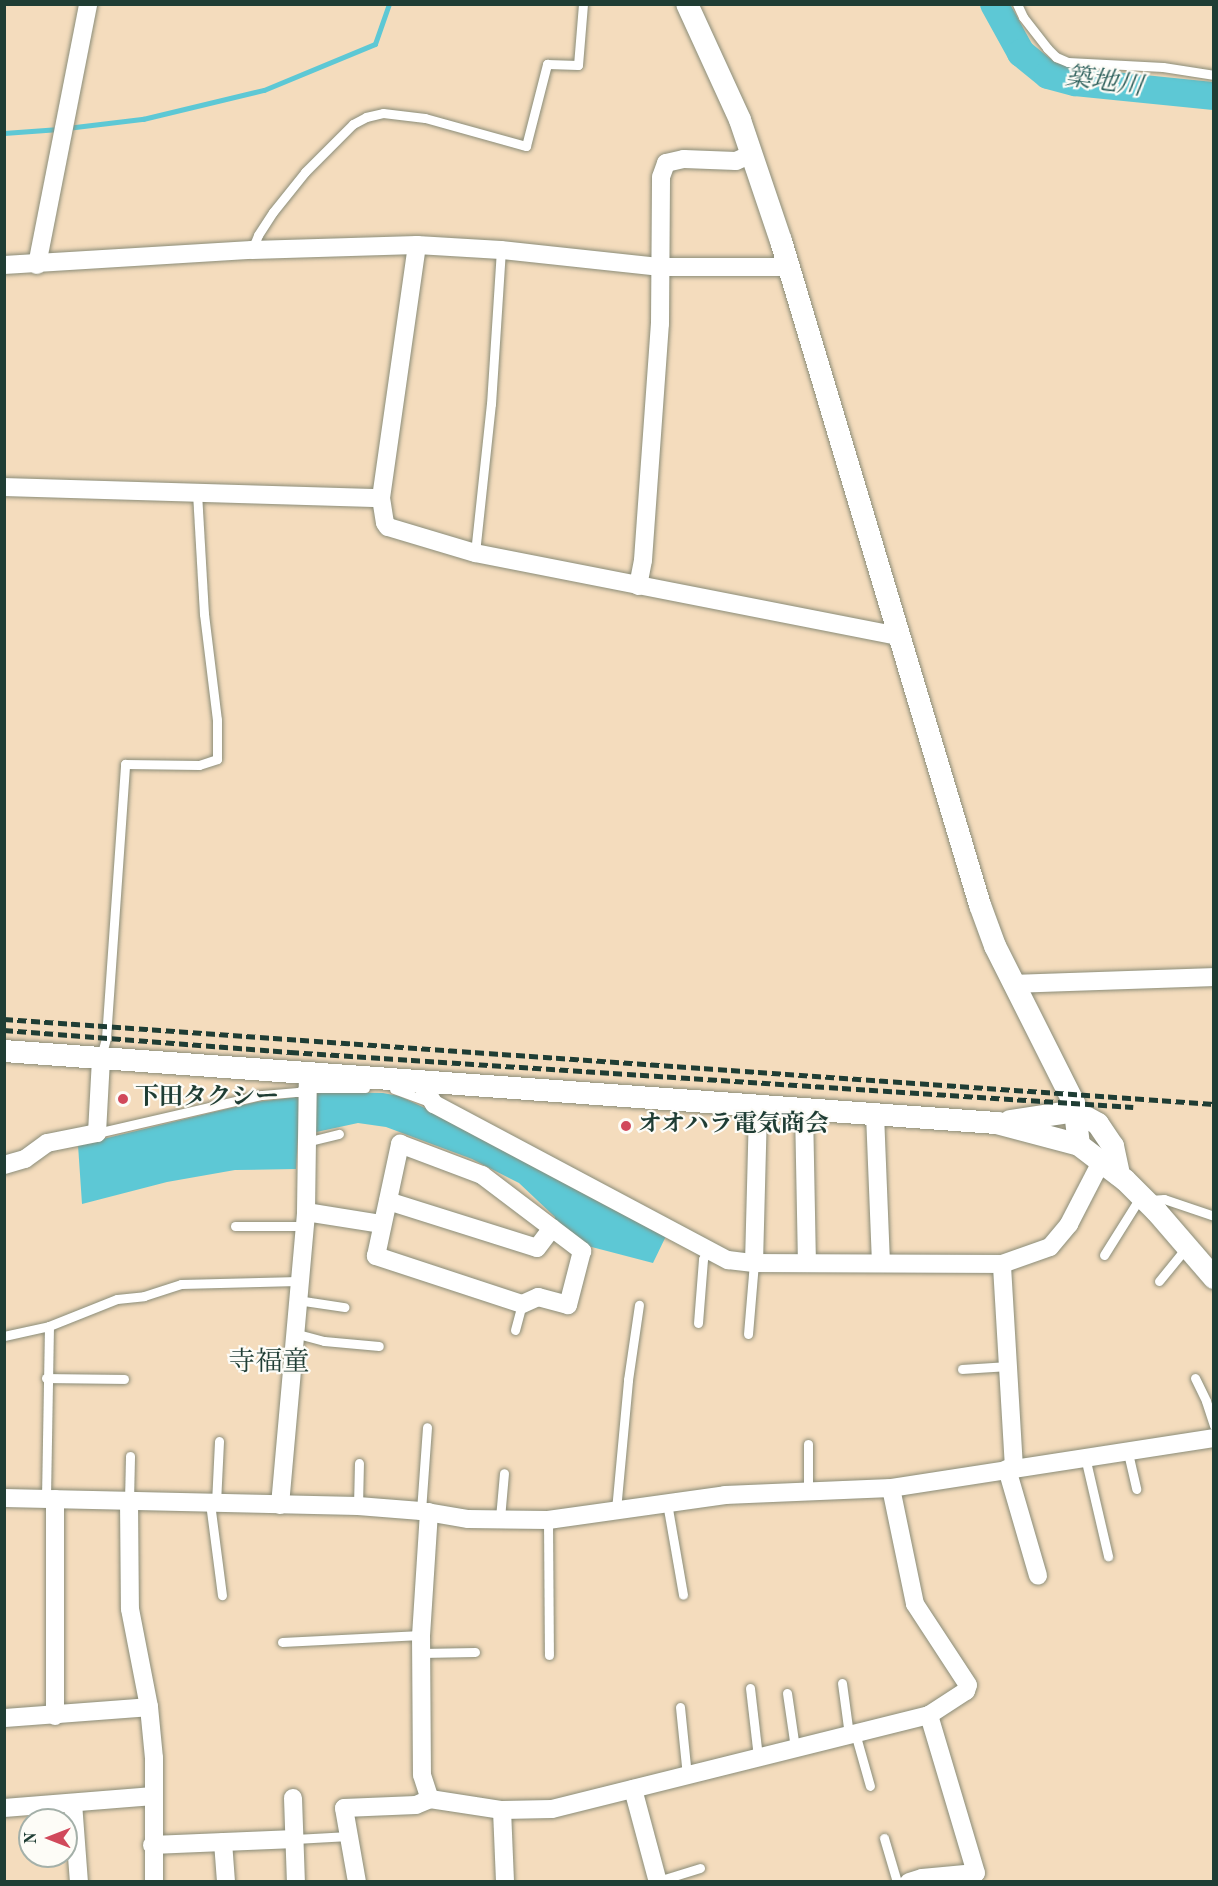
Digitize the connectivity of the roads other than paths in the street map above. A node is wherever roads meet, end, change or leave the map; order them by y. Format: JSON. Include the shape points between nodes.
{"nodes":[{"id":1,"x":88,"y":4,"type":"edge"},
{"id":2,"x":584,"y":4,"type":"edge"},
{"id":3,"x":687,"y":4,"type":"edge"},
{"id":4,"x":1017,"y":4,"type":"edge"},
{"id":5,"x":1214,"y":75,"type":"edge"},
{"id":6,"x":752,"y":154,"type":"junction"},
{"id":7,"x":417,"y":245,"type":"junction"},
{"id":8,"x":252,"y":250,"type":"junction"},
{"id":9,"x":501,"y":250,"type":"junction"},
{"id":10,"x":4,"y":265,"type":"edge"},
{"id":11,"x":37,"y":265,"type":"junction"},
{"id":12,"x":662,"y":267,"type":"junction"},
{"id":13,"x":789,"y":267,"type":"junction"},
{"id":14,"x":4,"y":487,"type":"edge"},
{"id":15,"x":197,"y":491,"type":"junction"},
{"id":16,"x":381,"y":498,"type":"junction"},
{"id":17,"x":475,"y":553,"type":"junction"},
{"id":18,"x":638,"y":586,"type":"junction"},
{"id":19,"x":900,"y":636,"type":"junction"},
{"id":20,"x":1214,"y":977,"type":"edge"},
{"id":21,"x":1013,"y":984,"type":"junction"},
{"id":22,"x":4,"y":1051,"type":"edge"},
{"id":23,"x":101,"y":1059,"type":"junction"},
{"id":24,"x":308,"y":1081,"type":"junction"},
{"id":25,"x":423,"y":1081,"type":"junction"},
{"id":26,"x":434,"y":1104,"type":"junction"},
{"id":27,"x":758,"y":1106,"type":"junction"},
{"id":28,"x":804,"y":1109,"type":"junction"},
{"id":29,"x":1076,"y":1111,"type":"junction"},
{"id":30,"x":875,"y":1114,"type":"junction"},
{"id":31,"x":997,"y":1123,"type":"junction"},
{"id":32,"x":97,"y":1133,"type":"junction"},
{"id":33,"x":339,"y":1134,"type":"dead end"},
{"id":34,"x":306,"y":1142,"type":"junction"},
{"id":35,"x":1079,"y":1145,"type":"junction"},
{"id":36,"x":1101,"y":1161,"type":"junction"},
{"id":37,"x":4,"y":1165,"type":"edge"},
{"id":38,"x":1119,"y":1175,"type":"junction"},
{"id":39,"x":1144,"y":1198,"type":"junction"},
{"id":40,"x":388,"y":1201,"type":"junction"},
{"id":41,"x":1214,"y":1216,"type":"edge"},
{"id":42,"x":305,"y":1219,"type":"junction"},
{"id":43,"x":382,"y":1224,"type":"junction"},
{"id":44,"x":235,"y":1226,"type":"dead end"},
{"id":45,"x":552,"y":1228,"type":"junction"},
{"id":46,"x":1187,"y":1247,"type":"junction"},
{"id":47,"x":708,"y":1249,"type":"junction"},
{"id":48,"x":1104,"y":1255,"type":"dead end"},
{"id":49,"x":881,"y":1262,"type":"junction"},
{"id":50,"x":754,"y":1263,"type":"junction"},
{"id":51,"x":807,"y":1263,"type":"junction"},
{"id":52,"x":1002,"y":1264,"type":"junction"},
{"id":53,"x":1213,"y":1276,"type":"edge"},
{"id":54,"x":298,"y":1281,"type":"junction"},
{"id":55,"x":1159,"y":1281,"type":"dead end"},
{"id":56,"x":297,"y":1300,"type":"junction"},
{"id":57,"x":522,"y":1304,"type":"junction"},
{"id":58,"x":639,"y":1305,"type":"dead end"},
{"id":59,"x":344,"y":1307,"type":"dead end"},
{"id":60,"x":698,"y":1323,"type":"dead end"},
{"id":61,"x":49,"y":1326,"type":"junction"},
{"id":62,"x":515,"y":1330,"type":"dead end"},
{"id":63,"x":294,"y":1333,"type":"junction"},
{"id":64,"x":748,"y":1334,"type":"dead end"},
{"id":65,"x":4,"y":1336,"type":"edge"},
{"id":66,"x":379,"y":1346,"type":"dead end"},
{"id":67,"x":1008,"y":1366,"type":"junction"},
{"id":68,"x":962,"y":1369,"type":"dead end"},
{"id":69,"x":46,"y":1378,"type":"junction"},
{"id":70,"x":1195,"y":1378,"type":"dead end"},
{"id":71,"x":124,"y":1379,"type":"dead end"},
{"id":72,"x":1214,"y":1426,"type":"edge"},
{"id":73,"x":427,"y":1427,"type":"dead end"},
{"id":74,"x":1214,"y":1438,"type":"edge"},
{"id":75,"x":219,"y":1441,"type":"dead end"},
{"id":76,"x":808,"y":1444,"type":"dead end"},
{"id":77,"x":1128,"y":1453,"type":"junction"},
{"id":78,"x":130,"y":1456,"type":"dead end"},
{"id":79,"x":1085,"y":1457,"type":"junction"},
{"id":80,"x":359,"y":1463,"type":"dead end"},
{"id":81,"x":1010,"y":1468,"type":"junction"},
{"id":82,"x":504,"y":1473,"type":"dead end"},
{"id":83,"x":891,"y":1488,"type":"junction"},
{"id":84,"x":1136,"y":1489,"type":"dead end"},
{"id":85,"x":808,"y":1491,"type":"junction"},
{"id":86,"x":4,"y":1498,"type":"edge"},
{"id":87,"x":51,"y":1499,"type":"junction"},
{"id":88,"x":129,"y":1501,"type":"junction"},
{"id":89,"x":213,"y":1503,"type":"junction"},
{"id":90,"x":667,"y":1503,"type":"junction"},
{"id":91,"x":280,"y":1505,"type":"junction"},
{"id":92,"x":358,"y":1506,"type":"junction"},
{"id":93,"x":616,"y":1510,"type":"junction"},
{"id":94,"x":425,"y":1511,"type":"junction"},
{"id":95,"x":500,"y":1518,"type":"junction"},
{"id":96,"x":548,"y":1520,"type":"junction"},
{"id":97,"x":1108,"y":1556,"type":"dead end"},
{"id":98,"x":1038,"y":1575,"type":"dead end"},
{"id":99,"x":222,"y":1594,"type":"dead end"},
{"id":100,"x":683,"y":1594,"type":"dead end"},
{"id":101,"x":282,"y":1642,"type":"dead end"},
{"id":102,"x":421,"y":1644,"type":"junction"},
{"id":103,"x":475,"y":1652,"type":"dead end"},
{"id":104,"x":549,"y":1655,"type":"dead end"},
{"id":105,"x":842,"y":1683,"type":"dead end"},
{"id":106,"x":750,"y":1688,"type":"dead end"},
{"id":107,"x":787,"y":1693,"type":"dead end"},
{"id":108,"x":149,"y":1707,"type":"junction"},
{"id":109,"x":680,"y":1707,"type":"dead end"},
{"id":110,"x":929,"y":1715,"type":"junction"},
{"id":111,"x":56,"y":1716,"type":"junction"},
{"id":112,"x":4,"y":1718,"type":"edge"},
{"id":113,"x":852,"y":1734,"type":"junction"},
{"id":114,"x":795,"y":1748,"type":"junction"},
{"id":115,"x":758,"y":1757,"type":"junction"},
{"id":116,"x":687,"y":1776,"type":"junction"},
{"id":117,"x":870,"y":1786,"type":"dead end"},
{"id":118,"x":633,"y":1789,"type":"junction"},
{"id":119,"x":154,"y":1796,"type":"junction"},
{"id":120,"x":293,"y":1798,"type":"dead end"},
{"id":121,"x":430,"y":1799,"type":"junction"},
{"id":122,"x":73,"y":1803,"type":"junction"},
{"id":123,"x":4,"y":1808,"type":"edge"},
{"id":124,"x":502,"y":1810,"type":"junction"},
{"id":125,"x":349,"y":1836,"type":"junction"},
{"id":126,"x":884,"y":1838,"type":"dead end"},
{"id":127,"x":294,"y":1839,"type":"junction"},
{"id":128,"x":224,"y":1842,"type":"junction"},
{"id":129,"x":152,"y":1845,"type":"junction"},
{"id":130,"x":700,"y":1869,"type":"dead end"},
{"id":131,"x":79,"y":1881,"type":"edge"},
{"id":132,"x":154,"y":1881,"type":"edge"},
{"id":133,"x":226,"y":1881,"type":"edge"},
{"id":134,"x":296,"y":1881,"type":"edge"},
{"id":135,"x":357,"y":1881,"type":"edge"},
{"id":136,"x":505,"y":1881,"type":"edge"},
{"id":137,"x":658,"y":1881,"type":"edge"},
{"id":138,"x":897,"y":1881,"type":"edge"},
{"id":139,"x":909,"y":1881,"type":"edge"}],
"edges":[{"from":1,"to":11,"type":"street"},
{"from":2,"to":8,"type":"lane","via":[[578,65],[547,64],[526,146],[425,118],[383,113],[366,117],[353,124],[305,172],[273,212]]},
{"from":3,"to":6,"type":"street"},
{"from":4,"to":5,"type":"lane","via":[[1047,48],[1068,62],[1163,67]]},
{"from":6,"to":12,"type":"street","via":[[736,161],[684,159],[666,163],[661,177]]},
{"from":6,"to":13,"type":"street"},
{"from":7,"to":8,"type":"street"},
{"from":7,"to":9,"type":"street"},
{"from":7,"to":16,"type":"street"},
{"from":8,"to":11,"type":"street"},
{"from":9,"to":12,"type":"street"},
{"from":9,"to":17,"type":"lane","via":[[490,414]]},
{"from":10,"to":11,"type":"street"},
{"from":12,"to":13,"type":"street"},
{"from":12,"to":18,"type":"street","via":[[650,473]]},
{"from":13,"to":19,"type":"street"},
{"from":14,"to":15,"type":"street"},
{"from":15,"to":16,"type":"street"},
{"from":15,"to":23,"type":"lane","via":[[217,759],[199,765],[125,764],[106,1038]]},
{"from":16,"to":17,"type":"street","via":[[388,526]]},
{"from":17,"to":18,"type":"street"},
{"from":18,"to":19,"type":"street"},
{"from":19,"to":21,"type":"street","via":[[980,905]]},
{"from":20,"to":21,"type":"street"},
{"from":21,"to":29,"type":"street"},
{"from":22,"to":23,"type":"street"},
{"from":23,"to":24,"type":"street"},
{"from":23,"to":32,"type":"street"},
{"from":24,"to":25,"type":"street"},
{"from":24,"to":26,"type":"lane","via":[[401,1090]]},
{"from":24,"to":32,"type":"lane","via":[[298,1092],[249,1097]]},
{"from":24,"to":34,"type":"street"},
{"from":25,"to":26,"type":"street"},
{"from":25,"to":27,"type":"street"},
{"from":26,"to":47,"type":"street"},
{"from":27,"to":28,"type":"street"},
{"from":27,"to":50,"type":"street"},
{"from":28,"to":30,"type":"street"},
{"from":28,"to":51,"type":"street"},
{"from":29,"to":31,"type":"street"},
{"from":29,"to":35,"type":"street"},
{"from":29,"to":38,"type":"street","via":[[1098,1125],[1113,1146]]},
{"from":30,"to":31,"type":"street"},
{"from":30,"to":49,"type":"street"},
{"from":31,"to":35,"type":"street"},
{"from":32,"to":37,"type":"street","via":[[47,1143],[24,1159]]},
{"from":33,"to":34,"type":"lane"},
{"from":34,"to":42,"type":"street"},
{"from":35,"to":36,"type":"street"},
{"from":36,"to":38,"type":"street"},
{"from":36,"to":52,"type":"street","via":[[1069,1224],[1050,1247]]},
{"from":38,"to":39,"type":"street"},
{"from":39,"to":41,"type":"lane","via":[[1164,1199]]},
{"from":39,"to":46,"type":"street"},
{"from":39,"to":48,"type":"lane"},
{"from":40,"to":43,"type":"street"},
{"from":40,"to":45,"type":"street","via":[[537,1248]]},
{"from":40,"to":45,"type":"street","via":[[400,1144],[482,1175]]},
{"from":42,"to":43,"type":"street"},
{"from":42,"to":44,"type":"lane"},
{"from":42,"to":54,"type":"street"},
{"from":43,"to":57,"type":"street","via":[[376,1256]]},
{"from":45,"to":57,"type":"street","via":[[582,1251],[568,1305],[538,1297]]},
{"from":46,"to":53,"type":"street"},
{"from":46,"to":55,"type":"lane"},
{"from":47,"to":50,"type":"street","via":[[728,1260]]},
{"from":47,"to":60,"type":"lane","via":[[703,1259]]},
{"from":49,"to":51,"type":"street"},
{"from":49,"to":52,"type":"street"},
{"from":50,"to":51,"type":"street"},
{"from":50,"to":64,"type":"lane"},
{"from":52,"to":67,"type":"street"},
{"from":54,"to":56,"type":"street"},
{"from":54,"to":61,"type":"lane","via":[[181,1284],[144,1296],[117,1299]]},
{"from":56,"to":59,"type":"lane"},
{"from":56,"to":63,"type":"street"},
{"from":57,"to":62,"type":"lane"},
{"from":58,"to":93,"type":"lane"},
{"from":61,"to":65,"type":"lane"},
{"from":61,"to":69,"type":"lane"},
{"from":63,"to":66,"type":"lane","via":[[324,1341]]},
{"from":63,"to":91,"type":"street"},
{"from":67,"to":68,"type":"lane"},
{"from":67,"to":81,"type":"street"},
{"from":69,"to":71,"type":"lane"},
{"from":69,"to":87,"type":"lane"},
{"from":70,"to":72,"type":"lane"},
{"from":73,"to":94,"type":"lane"},
{"from":74,"to":77,"type":"street"},
{"from":75,"to":89,"type":"lane"},
{"from":76,"to":85,"type":"lane"},
{"from":77,"to":79,"type":"street"},
{"from":77,"to":84,"type":"lane"},
{"from":78,"to":88,"type":"lane"},
{"from":79,"to":81,"type":"street"},
{"from":79,"to":97,"type":"lane"},
{"from":80,"to":92,"type":"lane"},
{"from":81,"to":83,"type":"street"},
{"from":81,"to":98,"type":"street"},
{"from":82,"to":95,"type":"lane"},
{"from":83,"to":85,"type":"street"},
{"from":83,"to":110,"type":"street","via":[[915,1604],[968,1685],[966,1691]]},
{"from":85,"to":90,"type":"street"},
{"from":86,"to":87,"type":"street"},
{"from":87,"to":88,"type":"street"},
{"from":87,"to":111,"type":"street"},
{"from":88,"to":89,"type":"street"},
{"from":88,"to":108,"type":"street","via":[[130,1609]]},
{"from":89,"to":91,"type":"street"},
{"from":89,"to":99,"type":"lane"},
{"from":90,"to":93,"type":"street"},
{"from":90,"to":100,"type":"lane"},
{"from":91,"to":92,"type":"street"},
{"from":92,"to":94,"type":"street"},
{"from":93,"to":96,"type":"street"},
{"from":94,"to":95,"type":"street","via":[[468,1519]]},
{"from":94,"to":102,"type":"street"},
{"from":95,"to":96,"type":"street"},
{"from":96,"to":104,"type":"lane"},
{"from":101,"to":102,"type":"lane"},
{"from":102,"to":103,"type":"lane"},
{"from":102,"to":121,"type":"street","via":[[422,1775]]},
{"from":105,"to":113,"type":"lane"},
{"from":106,"to":115,"type":"lane"},
{"from":107,"to":114,"type":"lane"},
{"from":108,"to":111,"type":"street"},
{"from":108,"to":119,"type":"street"},
{"from":109,"to":116,"type":"lane"},
{"from":110,"to":113,"type":"street"},
{"from":110,"to":139,"type":"street","via":[[976,1873]]},
{"from":111,"to":112,"type":"street"},
{"from":113,"to":114,"type":"street"},
{"from":113,"to":117,"type":"lane"},
{"from":114,"to":115,"type":"street"},
{"from":115,"to":116,"type":"street"},
{"from":116,"to":118,"type":"street"},
{"from":118,"to":124,"type":"street","via":[[552,1809]]},
{"from":118,"to":137,"type":"street"},
{"from":119,"to":122,"type":"street"},
{"from":119,"to":129,"type":"street"},
{"from":120,"to":127,"type":"street"},
{"from":121,"to":124,"type":"street"},
{"from":121,"to":125,"type":"street","via":[[416,1805],[344,1808]]},
{"from":122,"to":123,"type":"street"},
{"from":122,"to":131,"type":"street"},
{"from":124,"to":136,"type":"street"},
{"from":125,"to":127,"type":"lane"},
{"from":125,"to":135,"type":"street"},
{"from":126,"to":138,"type":"lane"},
{"from":127,"to":128,"type":"street"},
{"from":127,"to":134,"type":"street"},
{"from":128,"to":129,"type":"street"},
{"from":128,"to":133,"type":"street"},
{"from":129,"to":132,"type":"street"},
{"from":130,"to":137,"type":"lane"}]}
